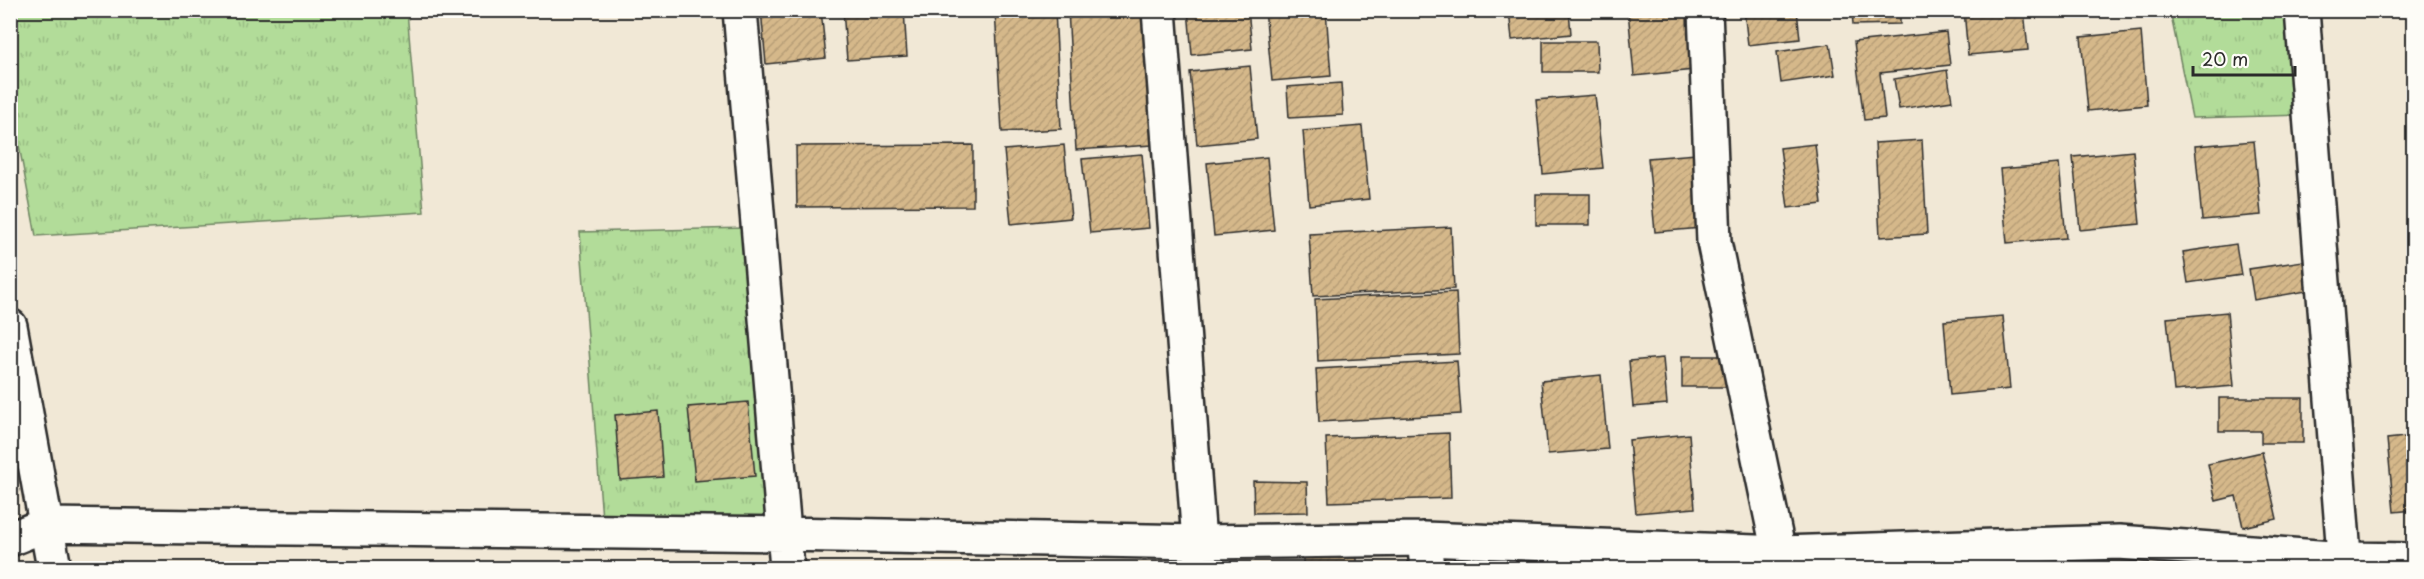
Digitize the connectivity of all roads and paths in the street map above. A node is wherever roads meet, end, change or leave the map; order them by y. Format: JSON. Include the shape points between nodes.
{"nodes":[{"id":1,"x":740,"y":10,"type":"edge"},
{"id":2,"x":1159,"y":10,"type":"edge"},
{"id":3,"x":1705,"y":10,"type":"edge"},
{"id":4,"x":2302,"y":10,"type":"edge"},
{"id":5,"x":10,"y":326,"type":"edge"},
{"id":6,"x":45,"y":525,"type":"junction"},
{"id":7,"x":784,"y":534,"type":"junction"},
{"id":8,"x":10,"y":538,"type":"edge"},
{"id":9,"x":1426,"y":554,"type":"edge"},
{"id":10,"x":1200,"y":555,"type":"edge"},
{"id":11,"x":1604,"y":558,"type":"edge"},
{"id":12,"x":2414,"y":560,"type":"edge"},
{"id":13,"x":1782,"y":561,"type":"edge"},
{"id":14,"x":2344,"y":564,"type":"edge"},
{"id":15,"x":54,"y":568,"type":"edge"},
{"id":16,"x":787,"y":568,"type":"edge"}],
"edges":[{"from":1,"to":7,"type":"street"},
{"from":2,"to":10,"type":"street"},
{"from":3,"to":13,"type":"street","via":[[1714,242]]},
{"from":4,"to":14,"type":"street"},
{"from":5,"to":6,"type":"street"},
{"from":6,"to":7,"type":"street"},
{"from":6,"to":8,"type":"street"},
{"from":6,"to":15,"type":"street"},
{"from":7,"to":10,"type":"street"},
{"from":7,"to":16,"type":"street"},
{"from":9,"to":10,"type":"street"},
{"from":9,"to":11,"type":"street"},
{"from":11,"to":13,"type":"street"},
{"from":12,"to":14,"type":"street"},
{"from":13,"to":14,"type":"street","via":[[2119,542]]}]}
